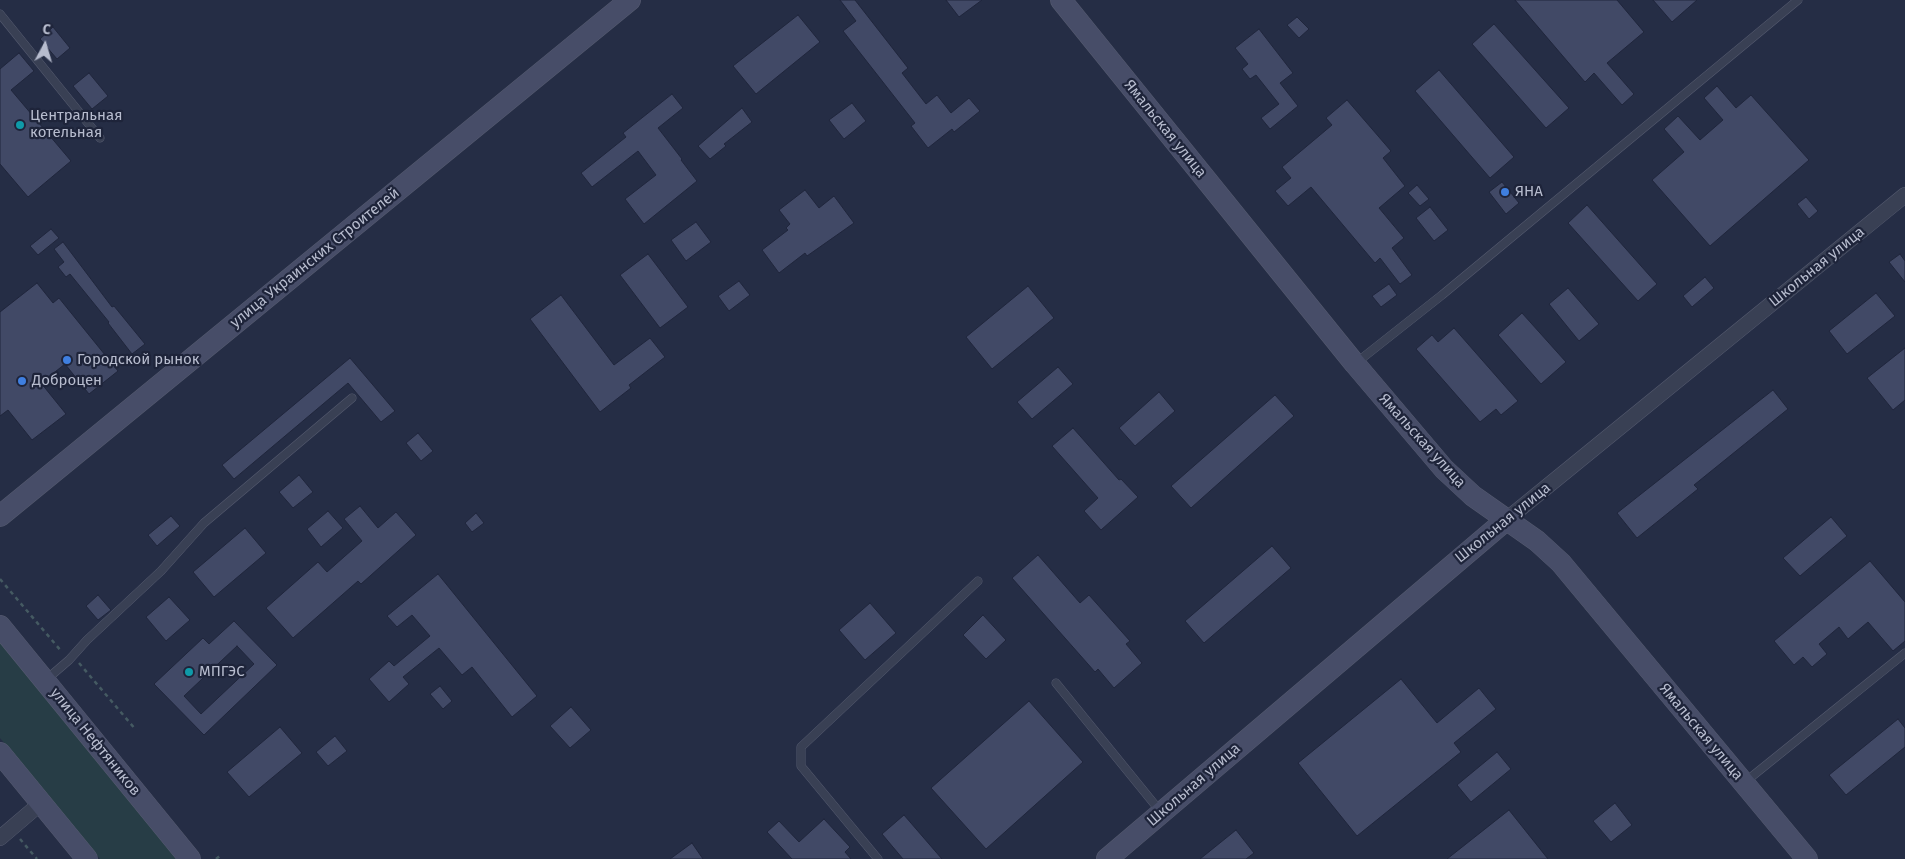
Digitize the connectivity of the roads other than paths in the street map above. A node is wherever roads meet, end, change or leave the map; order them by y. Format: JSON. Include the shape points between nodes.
{"nodes":[{"id":1,"x":630,"y":0,"type":"edge"},
{"id":2,"x":1061,"y":0,"type":"edge"},
{"id":3,"x":1798,"y":0,"type":"edge"},
{"id":4,"x":0,"y":14,"type":"edge"},
{"id":5,"x":100,"y":138,"type":"dead end"},
{"id":6,"x":1905,"y":195,"type":"edge"},
{"id":7,"x":1355,"y":364,"type":"junction"},
{"id":8,"x":352,"y":398,"type":"dead end"},
{"id":9,"x":0,"y":516,"type":"edge"},
{"id":10,"x":1506,"y":520,"type":"junction"},
{"id":11,"x":978,"y":581,"type":"dead end"},
{"id":12,"x":0,"y":626,"type":"edge"},
{"id":13,"x":1905,"y":653,"type":"edge"},
{"id":14,"x":45,"y":681,"type":"junction"},
{"id":15,"x":1056,"y":683,"type":"dead end"},
{"id":16,"x":0,"y":753,"type":"edge"},
{"id":17,"x":1744,"y":783,"type":"junction"},
{"id":18,"x":41,"y":803,"type":"junction"},
{"id":19,"x":1161,"y":813,"type":"junction"},
{"id":20,"x":0,"y":838,"type":"edge"},
{"id":21,"x":87,"y":859,"type":"edge"},
{"id":22,"x":190,"y":859,"type":"edge"},
{"id":23,"x":878,"y":859,"type":"edge"},
{"id":24,"x":1107,"y":859,"type":"edge"},
{"id":25,"x":1807,"y":859,"type":"edge"}],
"edges":[{"from":1,"to":9,"type":"street","name":"улица Украинских Строителей"},
{"from":2,"to":7,"type":"street","name":"Ямальская улица"},
{"from":3,"to":7,"type":"lane"},
{"from":4,"to":5,"type":"lane"},
{"from":6,"to":10,"type":"street","name":"Школьная улица"},
{"from":7,"to":10,"type":"street","name":"Ямальская улица","via":[[1457,483]]},
{"from":8,"to":14,"type":"lane","via":[[204,524],[161,571]]},
{"from":10,"to":17,"type":"street","name":"Ямальская улица","via":[[1537,541],[1561,563]]},
{"from":10,"to":19,"type":"street","name":"Школьная улица"},
{"from":11,"to":23,"type":"lane","via":[[801,747],[801,766]]},
{"from":12,"to":14,"type":"street","name":"улица Нефтяников"},
{"from":13,"to":17,"type":"lane"},
{"from":14,"to":22,"type":"street","name":"улица Нефтяников"},
{"from":15,"to":19,"type":"lane"},
{"from":16,"to":18,"type":"street"},
{"from":17,"to":25,"type":"street","name":"Ямальская улица"},
{"from":18,"to":20,"type":"street"},
{"from":18,"to":21,"type":"street"},
{"from":19,"to":24,"type":"street","name":"Школьная улица"}]}
